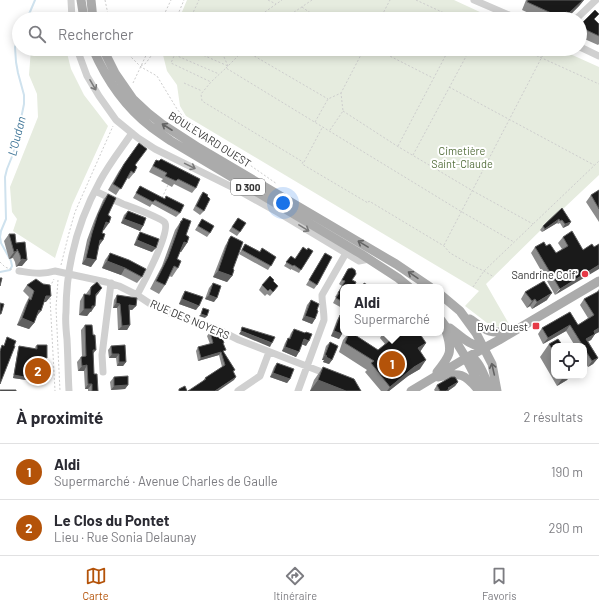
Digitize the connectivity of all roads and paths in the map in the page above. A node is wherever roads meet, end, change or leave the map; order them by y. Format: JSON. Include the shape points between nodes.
{"nodes":[{"id":1,"x":71,"y":0,"type":"edge"},
{"id":2,"x":81,"y":0,"type":"edge"},
{"id":3,"x":91,"y":0,"type":"edge"},
{"id":4,"x":105,"y":0,"type":"edge"},
{"id":5,"x":171,"y":0,"type":"edge"},
{"id":6,"x":184,"y":0,"type":"edge"},
{"id":7,"x":199,"y":0,"type":"edge"},
{"id":8,"x":268,"y":0,"type":"edge"},
{"id":9,"x":282,"y":0,"type":"edge"},
{"id":10,"x":312,"y":0,"type":"edge"},
{"id":11,"x":390,"y":0,"type":"edge"},
{"id":12,"x":416,"y":0,"type":"edge"},
{"id":13,"x":594,"y":0,"type":"edge"},
{"id":14,"x":478,"y":1,"type":"edge"},
{"id":15,"x":276,"y":4,"type":"junction"},
{"id":16,"x":302,"y":7,"type":"junction"},
{"id":17,"x":72,"y":12,"type":"edge"},
{"id":18,"x":83,"y":12,"type":"edge"},
{"id":19,"x":93,"y":12,"type":"edge"},
{"id":20,"x":108,"y":12,"type":"edge"},
{"id":21,"x":165,"y":12,"type":"edge"},
{"id":22,"x":179,"y":12,"type":"edge"},
{"id":23,"x":193,"y":12,"type":"edge"},
{"id":24,"x":265,"y":12,"type":"edge"},
{"id":25,"x":294,"y":12,"type":"edge"},
{"id":26,"x":309,"y":12,"type":"edge"},
{"id":27,"x":384,"y":12,"type":"edge"},
{"id":28,"x":442,"y":12,"type":"edge"},
{"id":29,"x":502,"y":12,"type":"edge"},
{"id":30,"x":583,"y":12,"type":"edge"},
{"id":31,"x":587,"y":50,"type":"edge"},
{"id":32,"x":80,"y":56,"type":"edge"},
{"id":33,"x":96,"y":56,"type":"edge"},
{"id":34,"x":106,"y":56,"type":"edge"},
{"id":35,"x":130,"y":56,"type":"edge"},
{"id":36,"x":145,"y":56,"type":"edge"},
{"id":37,"x":151,"y":56,"type":"edge"},
{"id":38,"x":173,"y":56,"type":"edge"},
{"id":39,"x":178,"y":56,"type":"edge"},
{"id":40,"x":205,"y":56,"type":"edge"},
{"id":41,"x":224,"y":56,"type":"edge"},
{"id":42,"x":237,"y":56,"type":"edge"},
{"id":43,"x":256,"y":56,"type":"edge"},
{"id":44,"x":360,"y":56,"type":"edge"},
{"id":45,"x":389,"y":56,"type":"edge"},
{"id":46,"x":445,"y":56,"type":"edge"},
{"id":47,"x":466,"y":56,"type":"edge"},
{"id":48,"x":538,"y":56,"type":"edge"},
{"id":49,"x":599,"y":56,"type":"edge"},
{"id":50,"x":542,"y":58,"type":"junction"},
{"id":51,"x":140,"y":66,"type":"junction"},
{"id":52,"x":228,"y":66,"type":"junction"},
{"id":53,"x":226,"y":68,"type":"junction"},
{"id":54,"x":219,"y":74,"type":"junction"},
{"id":55,"x":433,"y":79,"type":"junction"},
{"id":56,"x":211,"y":82,"type":"junction"},
{"id":57,"x":133,"y":83,"type":"dead end"},
{"id":58,"x":184,"y":83,"type":"dead end"},
{"id":59,"x":599,"y":84,"type":"edge"},
{"id":60,"x":449,"y":87,"type":"junction"},
{"id":61,"x":203,"y":92,"type":"junction"},
{"id":62,"x":341,"y":93,"type":"junction"},
{"id":63,"x":328,"y":99,"type":"junction"},
{"id":64,"x":343,"y":111,"type":"junction"},
{"id":65,"x":510,"y":120,"type":"junction"},
{"id":66,"x":314,"y":122,"type":"junction"},
{"id":67,"x":323,"y":127,"type":"junction"},
{"id":68,"x":329,"y":131,"type":"junction"},
{"id":69,"x":132,"y":133,"type":"junction"},
{"id":70,"x":397,"y":146,"type":"junction"},
{"id":71,"x":413,"y":155,"type":"junction"},
{"id":72,"x":599,"y":161,"type":"edge"},
{"id":73,"x":304,"y":162,"type":"junction"},
{"id":74,"x":594,"y":165,"type":"junction"},
{"id":75,"x":276,"y":184,"type":"dead end"},
{"id":76,"x":168,"y":186,"type":"dead end"},
{"id":77,"x":473,"y":190,"type":"junction"},
{"id":78,"x":95,"y":191,"type":"junction"},
{"id":79,"x":162,"y":198,"type":"edge"},
{"id":80,"x":462,"y":212,"type":"junction"},
{"id":81,"x":533,"y":224,"type":"junction"},
{"id":82,"x":514,"y":242,"type":"junction"},
{"id":83,"x":444,"y":246,"type":"junction"},
{"id":84,"x":346,"y":253,"type":"junction"},
{"id":85,"x":369,"y":259,"type":"junction"},
{"id":86,"x":0,"y":262,"type":"edge"},
{"id":87,"x":17,"y":271,"type":"joint"},
{"id":88,"x":484,"y":271,"type":"junction"},
{"id":89,"x":59,"y":272,"type":"junction"},
{"id":90,"x":69,"y":275,"type":"junction"},
{"id":91,"x":494,"y":277,"type":"dead end"},
{"id":92,"x":599,"y":281,"type":"edge"},
{"id":93,"x":111,"y":283,"type":"junction"},
{"id":94,"x":405,"y":284,"type":"edge"},
{"id":95,"x":426,"y":284,"type":"edge"},
{"id":96,"x":473,"y":287,"type":"dead end"},
{"id":97,"x":50,"y":292,"type":"edge"},
{"id":98,"x":137,"y":295,"type":"junction"},
{"id":99,"x":444,"y":298,"type":"edge"},
{"id":100,"x":49,"y":299,"type":"edge"},
{"id":101,"x":460,"y":311,"type":"junction"},
{"id":102,"x":444,"y":323,"type":"edge"},
{"id":103,"x":444,"y":324,"type":"edge"},
{"id":104,"x":444,"y":328,"type":"edge"},
{"id":105,"x":520,"y":328,"type":"junction"},
{"id":106,"x":484,"y":348,"type":"junction"},
{"id":107,"x":269,"y":352,"type":"junction"},
{"id":108,"x":466,"y":358,"type":"junction"},
{"id":109,"x":307,"y":367,"type":"junction"},
{"id":110,"x":103,"y":372,"type":"dead end"},
{"id":111,"x":332,"y":376,"type":"edge"},
{"id":112,"x":433,"y":378,"type":"junction"},
{"id":113,"x":479,"y":388,"type":"edge"},
{"id":114,"x":55,"y":391,"type":"edge"},
{"id":115,"x":69,"y":391,"type":"edge"},
{"id":116,"x":238,"y":391,"type":"edge"},
{"id":117,"x":298,"y":391,"type":"edge"},
{"id":118,"x":411,"y":391,"type":"edge"},
{"id":119,"x":490,"y":391,"type":"edge"},
{"id":120,"x":497,"y":391,"type":"edge"}],
"edges":[{"from":1,"to":17,"type":"street"},
{"from":2,"to":18,"type":"main road"},
{"from":3,"to":19,"type":"main road"},
{"from":4,"to":20,"type":"path"},
{"from":5,"to":21,"type":"path"},
{"from":6,"to":22,"type":"path"},
{"from":7,"to":23,"type":"path"},
{"from":8,"to":15,"type":"path"},
{"from":9,"to":15,"type":"path"},
{"from":10,"to":16,"type":"path"},
{"from":11,"to":27,"type":"path"},
{"from":12,"to":28,"type":"path"},
{"from":13,"to":30,"type":"street"},
{"from":14,"to":29,"type":"street"},
{"from":15,"to":24,"type":"path"},
{"from":16,"to":25,"type":"path"},
{"from":16,"to":26,"type":"path"},
{"from":31,"to":49,"type":"street"},
{"from":32,"to":69,"type":"street","one_way":true,"via":[[87,76],[99,96],[116,120]]},
{"from":33,"to":85,"type":"main road","name":"BOULEVARD OUEST","number":"D 300","via":[[106,76],[124,102],[150,127]]},
{"from":95,"to":34,"type":"main road","name":"BOULEVARD OUEST","number":"D 300","one_way":true,"via":[[162,124],[133,99]]},
{"from":35,"to":51,"type":"path"},
{"from":36,"to":51,"type":"path"},
{"from":37,"to":51,"type":"path"},
{"from":38,"to":56,"type":"path","via":[[171,63]]},
{"from":39,"to":54,"type":"path"},
{"from":40,"to":52,"type":"path"},
{"from":41,"to":52,"type":"path"},
{"from":42,"to":52,"type":"path"},
{"from":43,"to":63,"type":"path"},
{"from":44,"to":62,"type":"path"},
{"from":45,"to":55,"type":"path"},
{"from":46,"to":55,"type":"path"},
{"from":47,"to":60,"type":"path"},
{"from":48,"to":50,"type":"path"},
{"from":50,"to":59,"type":"path"},
{"from":50,"to":65,"type":"path"},
{"from":51,"to":57,"type":"path"},
{"from":51,"to":75,"type":"path","via":[[157,76],[185,119]]},
{"from":52,"to":53,"type":"path"},
{"from":53,"to":54,"type":"path"},
{"from":53,"to":66,"type":"path"},
{"from":54,"to":56,"type":"path"},
{"from":55,"to":70,"type":"path"},
{"from":56,"to":61,"type":"path"},
{"from":58,"to":61,"type":"path"},
{"from":60,"to":65,"type":"path"},
{"from":60,"to":71,"type":"path"},
{"from":61,"to":73,"type":"path","via":[[202,101]]},
{"from":62,"to":63,"type":"path"},
{"from":62,"to":64,"type":"path"},
{"from":63,"to":66,"type":"path"},
{"from":64,"to":68,"type":"path"},
{"from":64,"to":70,"type":"path"},
{"from":65,"to":74,"type":"path"},
{"from":65,"to":77,"type":"path"},
{"from":66,"to":67,"type":"path"},
{"from":67,"to":68,"type":"path"},
{"from":67,"to":73,"type":"path"},
{"from":68,"to":80,"type":"path"},
{"from":69,"to":78,"type":"street"},
{"from":69,"to":84,"type":"street","one_way":true,"via":[[155,149],[236,189]]},
{"from":70,"to":71,"type":"path"},
{"from":71,"to":77,"type":"path"},
{"from":72,"to":74,"type":"path"},
{"from":73,"to":83,"type":"path","via":[[302,164]]},
{"from":74,"to":81,"type":"path"},
{"from":76,"to":79,"type":"path"},
{"from":77,"to":80,"type":"path"},
{"from":77,"to":81,"type":"path"},
{"from":78,"to":90,"type":"street","via":[[82,220]]},
{"from":78,"to":98,"type":"street","via":[[165,223],[164,236]]},
{"from":80,"to":82,"type":"path"},
{"from":80,"to":83,"type":"path"},
{"from":81,"to":82,"type":"path"},
{"from":82,"to":88,"type":"path"},
{"from":83,"to":88,"type":"path","via":[[450,253]]},
{"from":84,"to":85,"type":"street","via":[[359,261]]},
{"from":84,"to":109,"type":"street","via":[[322,294],[324,320]]},
{"from":85,"to":94,"type":"main road","name":"BOULEVARD OUEST","number":"D 300"},
{"from":86,"to":87,"type":"path","via":[[5,267]]},
{"from":87,"to":89,"type":"street","name":"RUE DES NOYERS","via":[[39,274]]},
{"from":88,"to":91,"type":"path"},
{"from":88,"to":96,"type":"path"},
{"from":89,"to":90,"type":"street","name":"RUE DES NOYERS"},
{"from":89,"to":97,"type":"path"},
{"from":90,"to":93,"type":"street","name":"RUE DES NOYERS"},
{"from":90,"to":115,"type":"street","via":[[66,313]]},
{"from":92,"to":105,"type":"main road"},
{"from":93,"to":98,"type":"street","name":"RUE DES NOYERS"},
{"from":93,"to":110,"type":"street","via":[[102,355]]},
{"from":98,"to":107,"type":"street","name":"RUE DES NOYERS","via":[[172,314],[215,328]]},
{"from":99,"to":101,"type":"main road"},
{"from":100,"to":114,"type":"path"},
{"from":101,"to":105,"type":"main road","via":[[487,331],[498,333]]},
{"from":101,"to":106,"type":"main road"},
{"from":102,"to":106,"type":"main road","via":[[466,341]]},
{"from":103,"to":108,"type":"main road"},
{"from":104,"to":112,"type":"main road","via":[[450,352]]},
{"from":105,"to":106,"type":"main road"},
{"from":106,"to":108,"type":"main road"},
{"from":120,"to":106,"type":"main road","one_way":true,"via":[[492,364]]},
{"from":107,"to":109,"type":"street","name":"RUE DES NOYERS"},
{"from":107,"to":116,"type":"street","via":[[260,376]]},
{"from":108,"to":112,"type":"main road"},
{"from":108,"to":113,"type":"main road"},
{"from":108,"to":119,"type":"main road","via":[[474,359],[479,365]]},
{"from":109,"to":111,"type":"street","name":"RUE DES NOYERS"},
{"from":109,"to":117,"type":"street"},
{"from":112,"to":113,"type":"main road","via":[[459,374]]},
{"from":112,"to":118,"type":"main road"}]}
